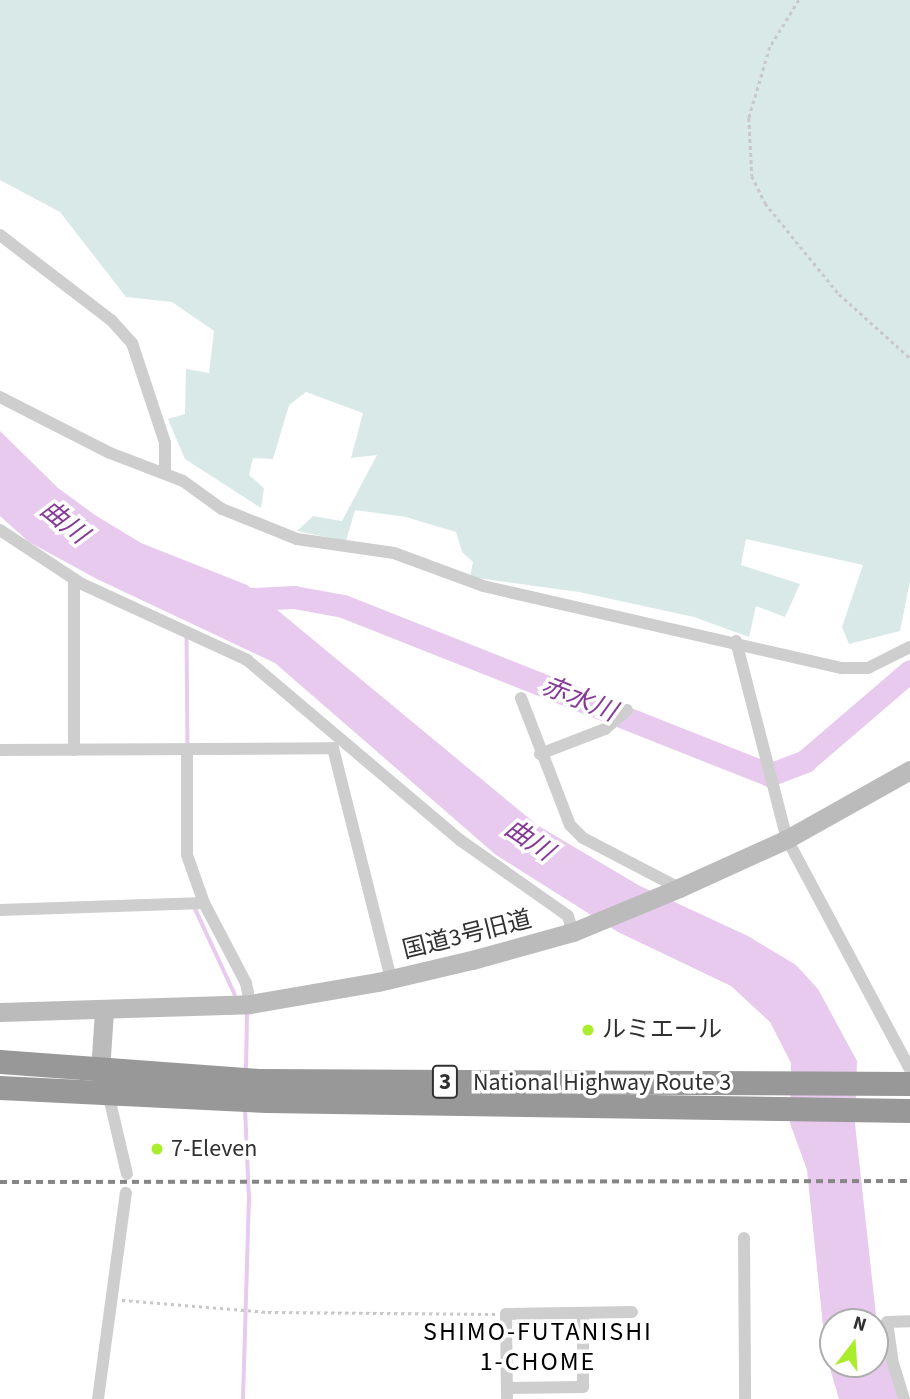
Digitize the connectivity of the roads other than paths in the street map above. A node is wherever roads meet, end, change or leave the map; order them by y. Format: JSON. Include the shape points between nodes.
{"nodes":[{"id":1,"x":0,"y":235,"type":"edge"},
{"id":2,"x":0,"y":397,"type":"edge"},
{"id":3,"x":165,"y":473,"type":"junction"},
{"id":4,"x":0,"y":530,"type":"edge"},
{"id":5,"x":74,"y":579,"type":"junction"},
{"id":6,"x":736,"y":641,"type":"junction"},
{"id":7,"x":910,"y":647,"type":"edge"},
{"id":8,"x":521,"y":698,"type":"dead end"},
{"id":9,"x":627,"y":710,"type":"dead end"},
{"id":10,"x":0,"y":750,"type":"edge"},
{"id":11,"x":74,"y":750,"type":"junction"},
{"id":12,"x":187,"y":750,"type":"junction"},
{"id":13,"x":540,"y":754,"type":"junction"},
{"id":14,"x":910,"y":770,"type":"edge"},
{"id":15,"x":787,"y":839,"type":"junction"},
{"id":16,"x":671,"y":891,"type":"junction"},
{"id":17,"x":204,"y":903,"type":"junction"},
{"id":18,"x":0,"y":910,"type":"edge"},
{"id":19,"x":573,"y":932,"type":"junction"},
{"id":20,"x":391,"y":979,"type":"junction"},
{"id":21,"x":250,"y":1004,"type":"junction"},
{"id":22,"x":0,"y":1012,"type":"edge"},
{"id":23,"x":104,"y":1012,"type":"junction"},
{"id":24,"x":0,"y":1062,"type":"edge"},
{"id":25,"x":910,"y":1069,"type":"edge"},
{"id":26,"x":104,"y":1082,"type":"junction"},
{"id":27,"x":910,"y":1084,"type":"edge"},
{"id":28,"x":3,"y":1088,"type":"edge"},
{"id":29,"x":789,"y":1096,"type":"junction"},
{"id":30,"x":910,"y":1111,"type":"edge"},
{"id":31,"x":127,"y":1174,"type":"dead end"},
{"id":32,"x":125,"y":1193,"type":"dead end"},
{"id":33,"x":744,"y":1238,"type":"dead end"},
{"id":34,"x":632,"y":1312,"type":"dead end"},
{"id":35,"x":583,"y":1313,"type":"junction"},
{"id":36,"x":910,"y":1321,"type":"edge"},
{"id":37,"x":507,"y":1394,"type":"edge"},
{"id":38,"x":99,"y":1399,"type":"edge"},
{"id":39,"x":745,"y":1399,"type":"edge"},
{"id":40,"x":904,"y":1399,"type":"edge"}],
"edges":[{"from":1,"to":3,"type":"street","via":[[112,321],[132,343],[164,443]]},
{"from":2,"to":3,"type":"street","via":[[110,453]]},
{"from":3,"to":6,"type":"street","via":[[222,509],[297,539],[394,554],[483,586]]},
{"from":4,"to":5,"type":"street"},
{"from":5,"to":11,"type":"street"},
{"from":5,"to":19,"type":"street","via":[[196,634],[262,670],[460,840],[568,916]]},
{"from":6,"to":7,"type":"street","via":[[851,669],[868,667]]},
{"from":6,"to":15,"type":"street"},
{"from":8,"to":13,"type":"street"},
{"from":9,"to":13,"type":"street","via":[[605,729]]},
{"from":10,"to":11,"type":"street"},
{"from":11,"to":12,"type":"street"},
{"from":12,"to":17,"type":"street","via":[[187,855]]},
{"from":12,"to":20,"type":"street","via":[[333,748]]},
{"from":13,"to":16,"type":"street","via":[[570,825],[583,838]]},
{"from":14,"to":15,"type":"street","name":"国道3号旧道"},
{"from":15,"to":16,"type":"street","name":"国道3号旧道"},
{"from":15,"to":25,"type":"street"},
{"from":16,"to":19,"type":"street","name":"国道3号旧道"},
{"from":17,"to":18,"type":"street"},
{"from":17,"to":21,"type":"street","via":[[246,983]]},
{"from":19,"to":20,"type":"street","name":"国道3号旧道"},
{"from":20,"to":21,"type":"street","name":"国道3号旧道"},
{"from":21,"to":23,"type":"street","name":"国道3号旧道"},
{"from":22,"to":23,"type":"street","name":"国道3号旧道"},
{"from":23,"to":26,"type":"street"},
{"from":24,"to":26,"type":"highway","name":"National Highway Route 3","number":"3"},
{"from":26,"to":28,"type":"highway","name":"National Highway Route 3","number":"3"},
{"from":26,"to":29,"type":"highway","name":"National Highway Route 3","number":"3","via":[[258,1081]]},
{"from":26,"to":31,"type":"street"},
{"from":27,"to":29,"type":"highway","name":"National Highway Route 3","number":"3","via":[[859,1084]]},
{"from":29,"to":30,"type":"highway","name":"National Highway Route 3","number":"3","via":[[858,1110]]},
{"from":32,"to":38,"type":"street"},
{"from":33,"to":39,"type":"street"},
{"from":34,"to":35,"type":"street"},
{"from":35,"to":37,"type":"street","via":[[583,1387]]},
{"from":35,"to":37,"type":"street","via":[[506,1314]]},
{"from":36,"to":40,"type":"street","via":[[887,1322],[892,1364]]}]}
